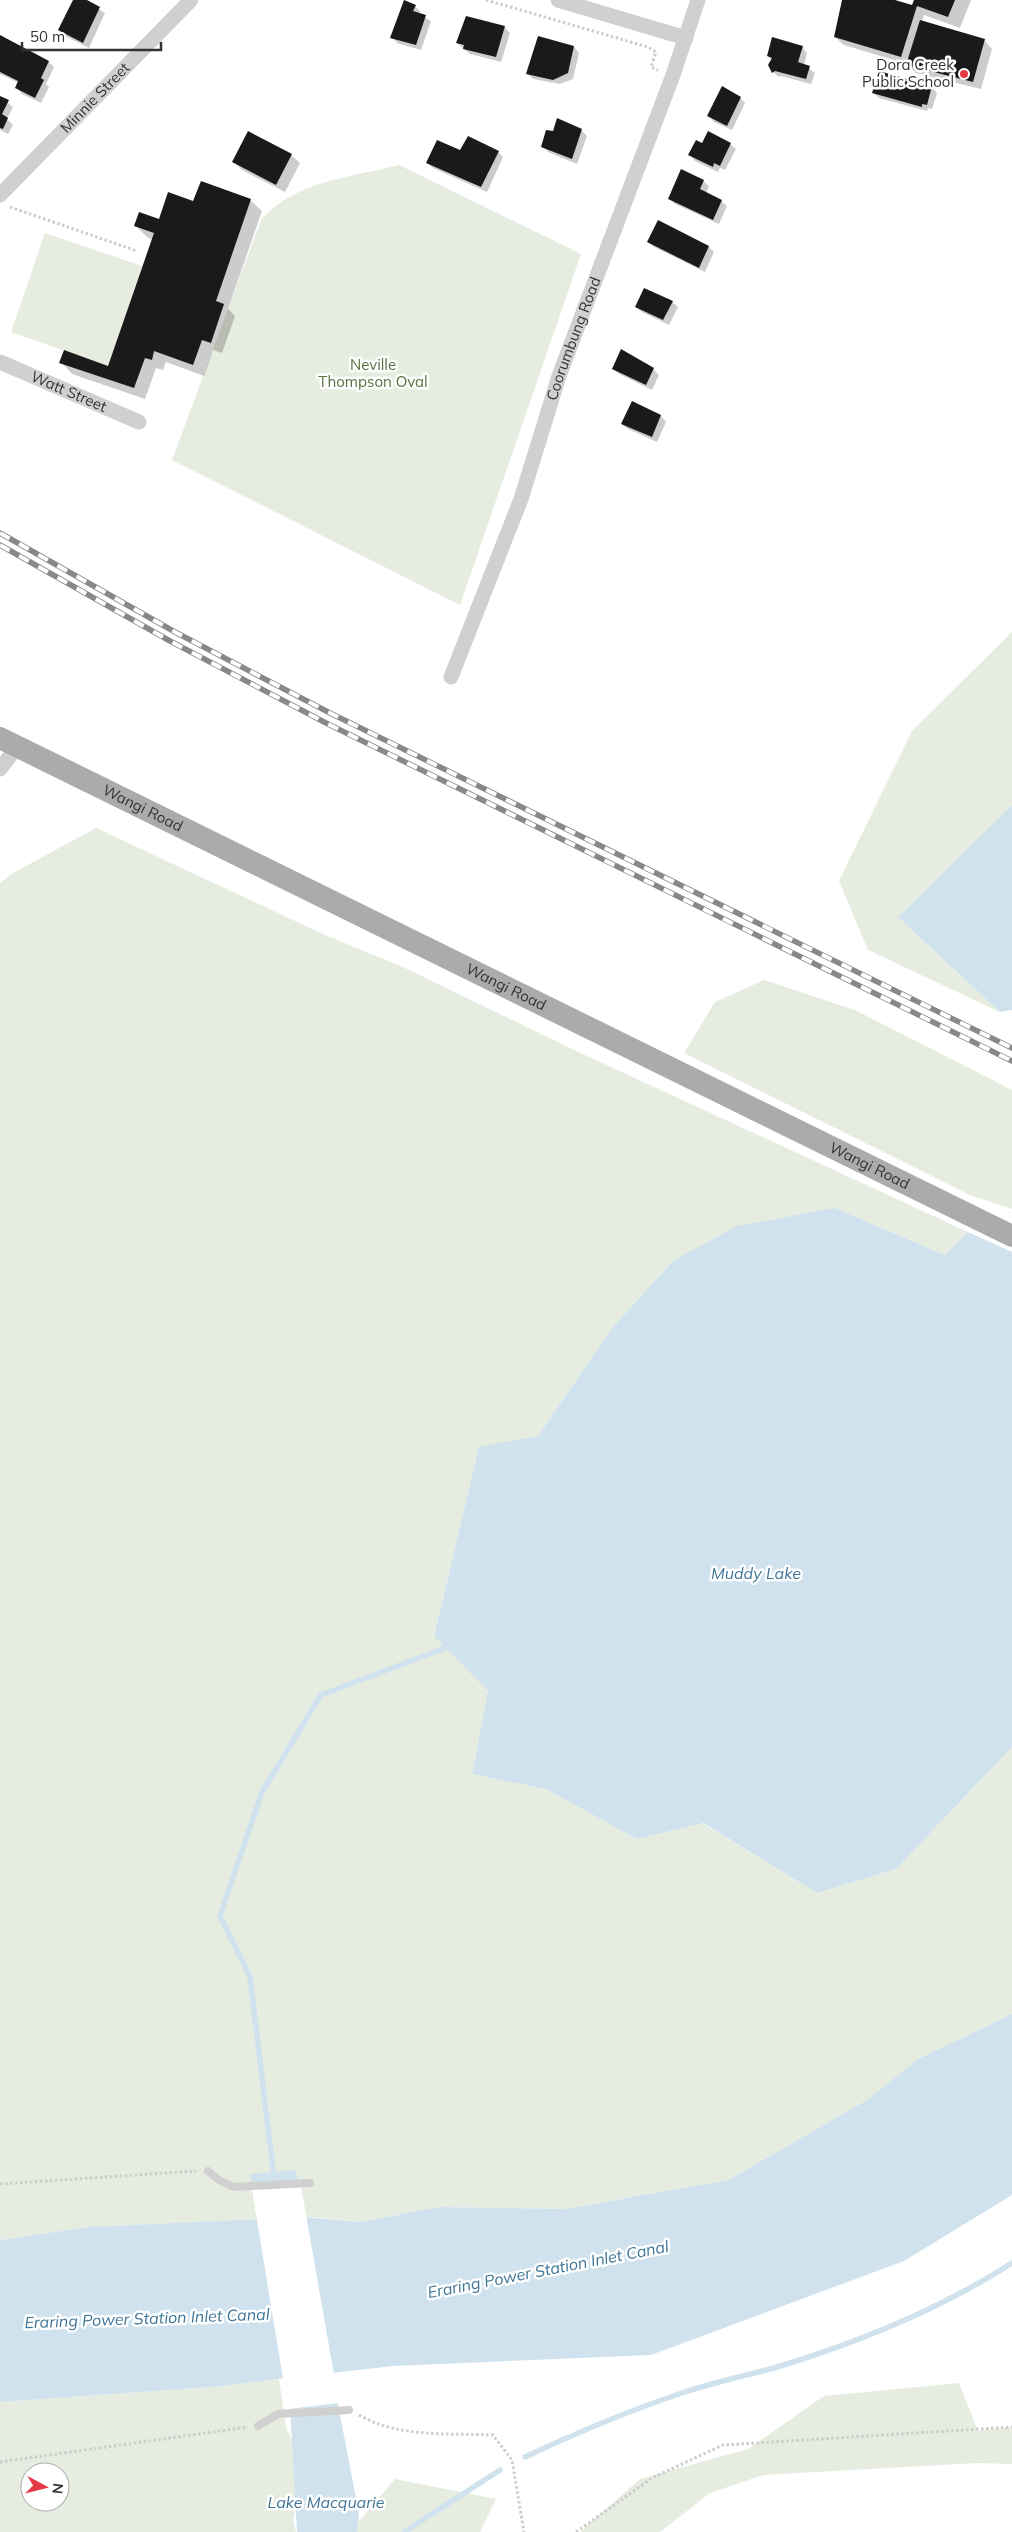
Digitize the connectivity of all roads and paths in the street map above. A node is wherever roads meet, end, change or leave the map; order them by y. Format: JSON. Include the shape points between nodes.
{"nodes":[{"id":1,"x":191,"y":0,"type":"edge"},
{"id":2,"x":558,"y":0,"type":"edge"},
{"id":3,"x":698,"y":0,"type":"edge"},
{"id":4,"x":686,"y":38,"type":"junction"},
{"id":5,"x":4,"y":201,"type":"edge"},
{"id":6,"x":137,"y":251,"type":"dead end"},
{"id":7,"x":0,"y":362,"type":"edge"},
{"id":8,"x":139,"y":422,"type":"dead end"},
{"id":9,"x":452,"y":677,"type":"dead end"},
{"id":10,"x":8,"y":742,"type":"edge"},
{"id":11,"x":0,"y":769,"type":"edge"},
{"id":12,"x":1012,"y":1236,"type":"edge"},
{"id":13,"x":208,"y":2170,"type":"joint"},
{"id":14,"x":310,"y":2183,"type":"dead end"},
{"id":15,"x":0,"y":2184,"type":"edge"},
{"id":16,"x":349,"y":2410,"type":"joint"},
{"id":17,"x":258,"y":2426,"type":"joint"},
{"id":18,"x":1012,"y":2427,"type":"edge"},
{"id":19,"x":0,"y":2462,"type":"edge"},
{"id":20,"x":524,"y":2532,"type":"edge"},
{"id":21,"x":576,"y":2532,"type":"edge"}],
"edges":[{"from":1,"to":5,"type":"street","name":"Minnie Street"},
{"from":2,"to":4,"type":"street"},
{"from":3,"to":4,"type":"street","name":"Coorumbung Road"},
{"from":4,"to":9,"type":"street","name":"Coorumbung Road","via":[[559,376],[521,499]]},
{"from":5,"to":6,"type":"path"},
{"from":7,"to":8,"type":"street","name":"Watt Street"},
{"from":10,"to":11,"type":"street"},
{"from":10,"to":12,"type":"main road","name":"Wangi Road"},
{"from":13,"to":14,"type":"lane","via":[[234,2187]]},
{"from":13,"to":15,"type":"path"},
{"from":16,"to":17,"type":"lane","via":[[278,2414]]},
{"from":16,"to":20,"type":"path","via":[[375,2424],[401,2431],[493,2434],[512,2460]]},
{"from":17,"to":19,"type":"path"},
{"from":18,"to":21,"type":"path","via":[[723,2445],[652,2478]]}]}
